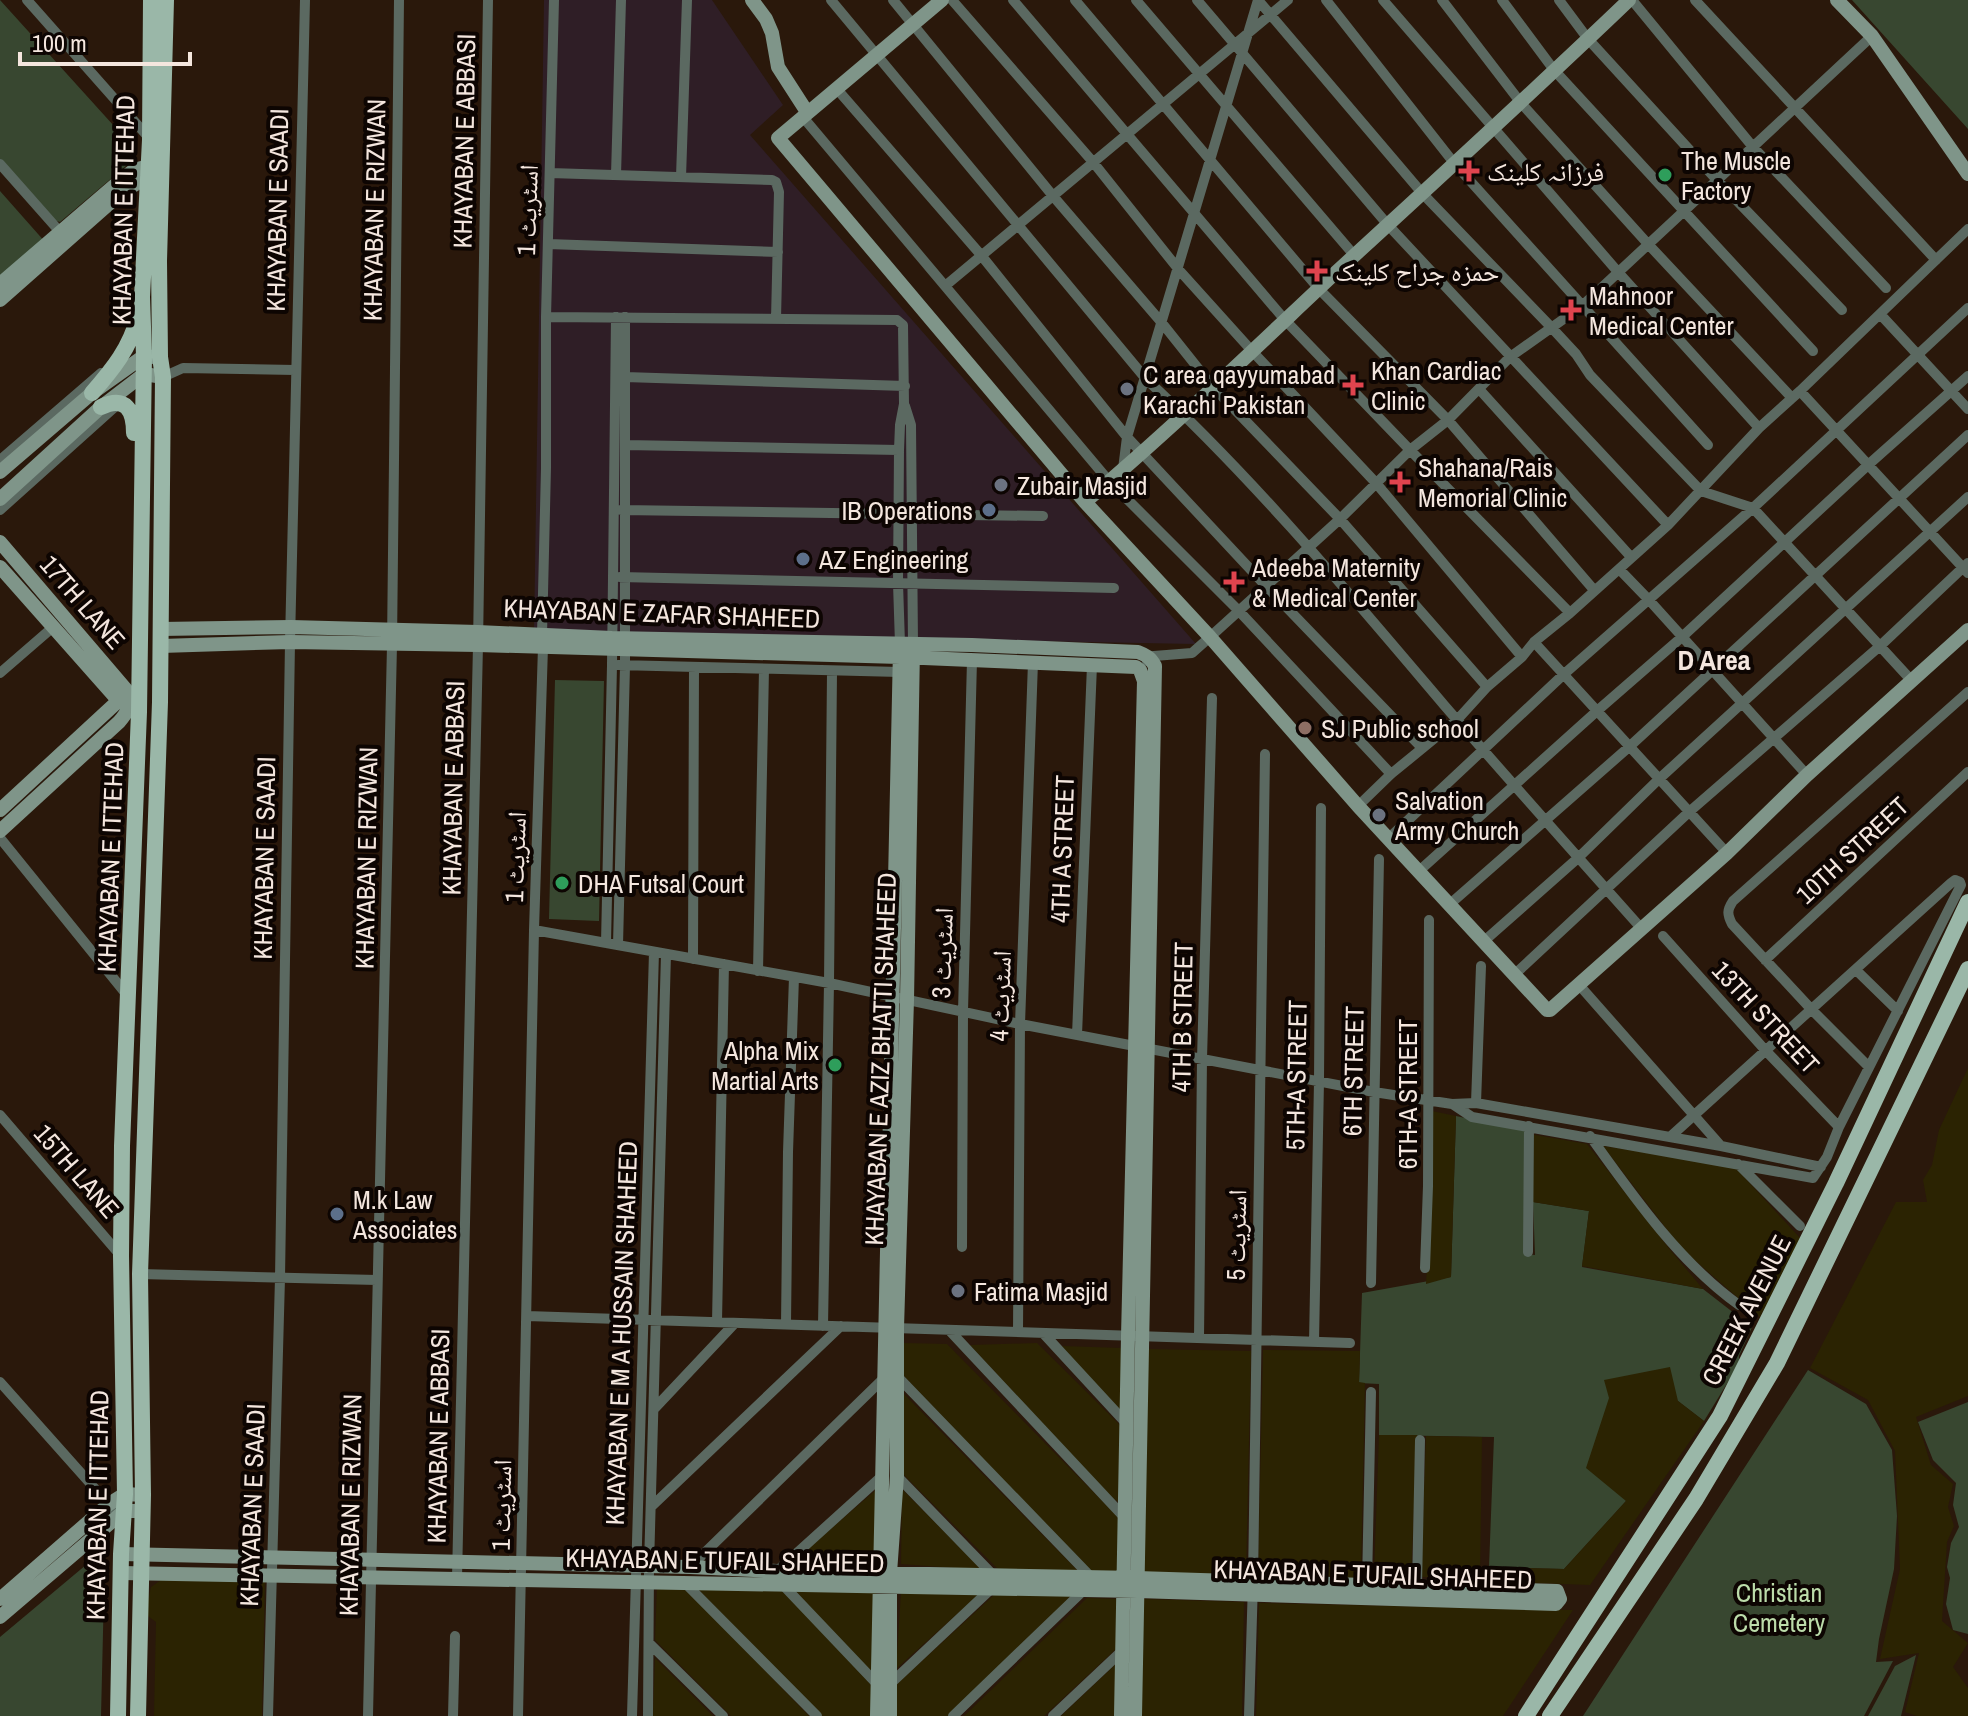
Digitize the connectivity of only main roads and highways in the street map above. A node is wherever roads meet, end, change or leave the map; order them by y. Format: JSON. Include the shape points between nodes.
{"nodes":[{"id":1,"x":151,"y":0,"type":"edge"},
{"id":2,"x":166,"y":0,"type":"edge"},
{"id":3,"x":142,"y":297,"type":"junction"},
{"id":4,"x":152,"y":357,"type":"junction"},
{"id":5,"x":143,"y":463,"type":"junction"},
{"id":6,"x":1968,"y":902,"type":"edge"},
{"id":7,"x":1968,"y":969,"type":"edge"},
{"id":8,"x":118,"y":1716,"type":"edge"},
{"id":9,"x":138,"y":1716,"type":"edge"},
{"id":10,"x":1526,"y":1716,"type":"edge"},
{"id":11,"x":1550,"y":1716,"type":"edge"}],
"edges":[{"from":1,"to":3,"type":"main road","name":"KHAYABAN E ITTEHAD"},
{"from":2,"to":4,"type":"main road","name":"KHAYABAN E ITTEHAD"},
{"from":3,"to":4,"type":"main road","name":"KHAYABAN E ITTEHAD"},
{"from":3,"to":5,"type":"main road","via":[[133,334],[104,401],[128,407],[134,422],[133,450]]},
{"from":4,"to":5,"type":"main road","name":"KHAYABAN E ITTEHAD","via":[[144,374]]},
{"from":4,"to":9,"type":"main road","name":"KHAYABAN E ITTEHAD","via":[[163,377],[161,638],[140,1274]]},
{"from":5,"to":8,"type":"main road","name":"KHAYABAN E ITTEHAD","via":[[129,700]]},
{"from":6,"to":10,"type":"main road","name":"CREEK AVENUE","via":[[1720,1416]]},
{"from":7,"to":11,"type":"main road","name":"CREEK AVENUE","via":[[1777,1363],[1696,1499]]}]}
